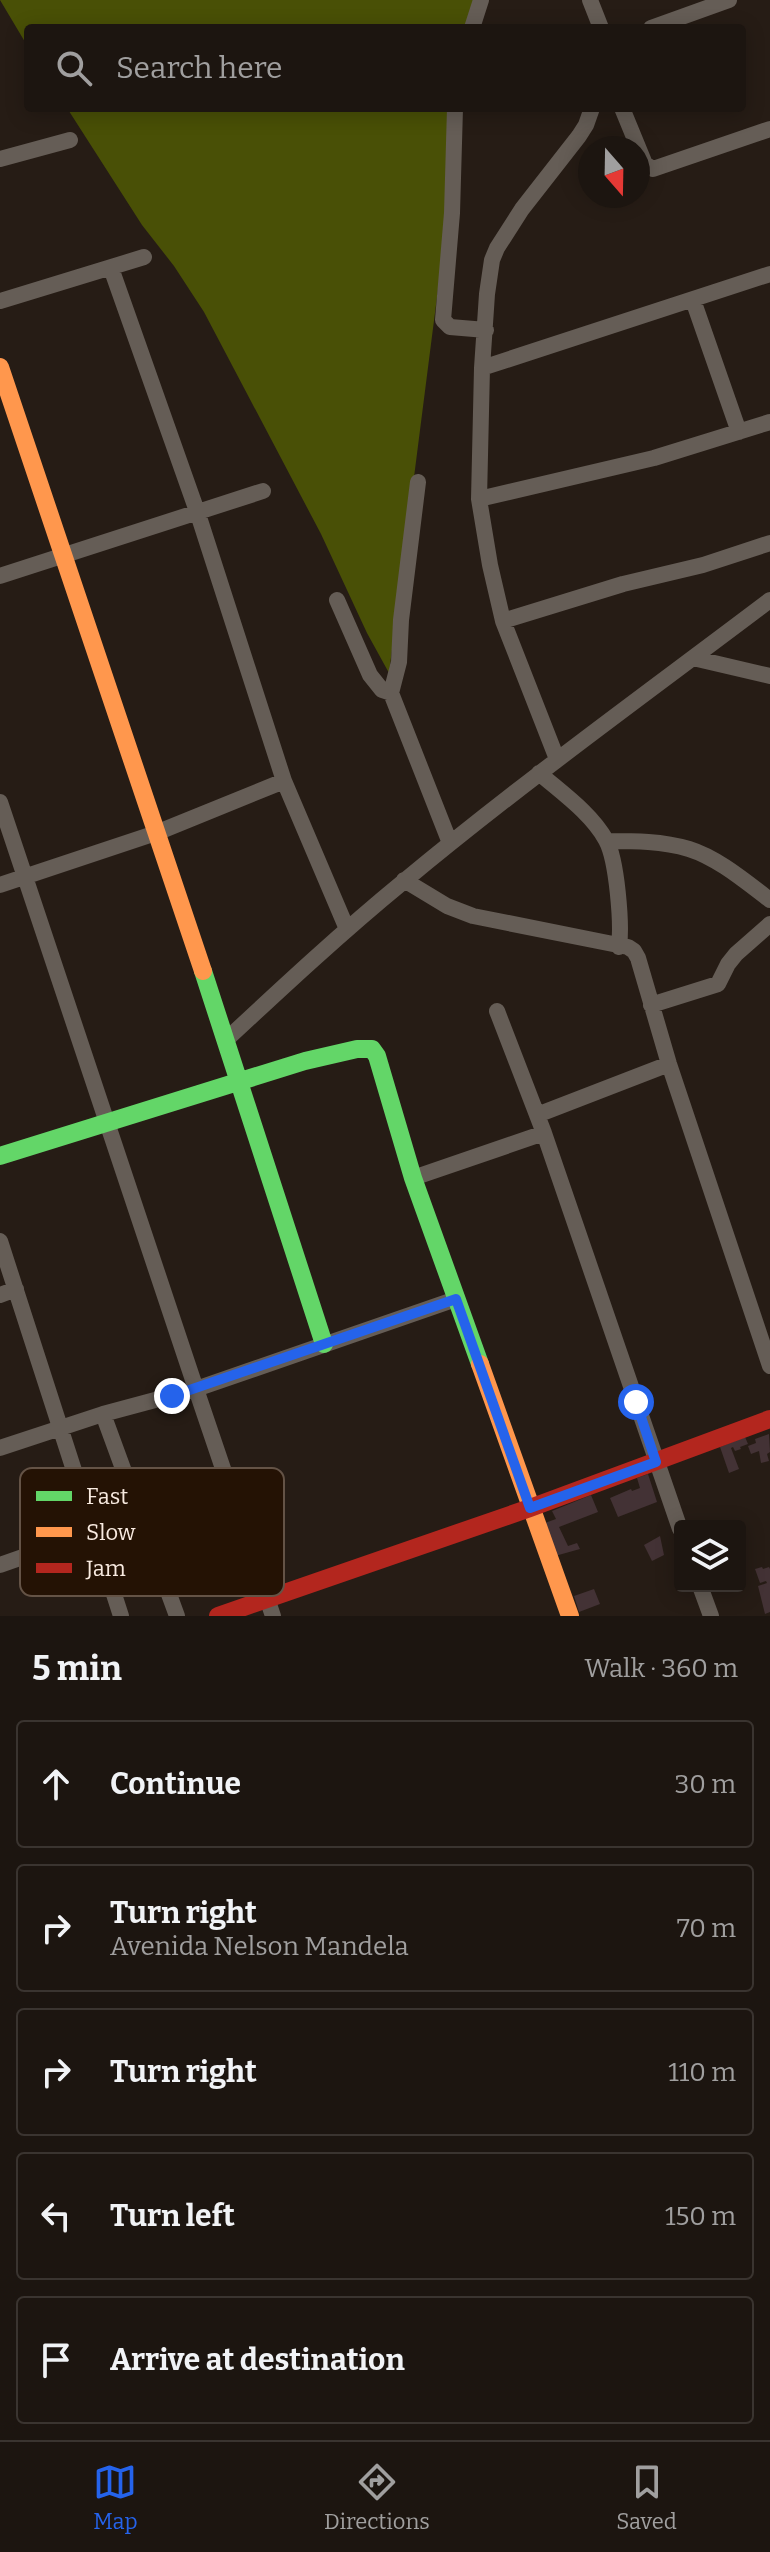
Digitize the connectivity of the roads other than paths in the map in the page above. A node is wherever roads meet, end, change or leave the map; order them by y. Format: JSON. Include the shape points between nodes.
{"nodes":[{"id":1,"x":481,"y":0,"type":"edge"},
{"id":2,"x":590,"y":0,"type":"edge"},
{"id":3,"x":729,"y":0,"type":"edge"},
{"id":4,"x":473,"y":24,"type":"edge"},
{"id":5,"x":599,"y":24,"type":"edge"},
{"id":6,"x":662,"y":24,"type":"edge"},
{"id":7,"x":455,"y":112,"type":"edge"},
{"id":8,"x":591,"y":112,"type":"edge"},
{"id":9,"x":624,"y":112,"type":"edge"},
{"id":10,"x":770,"y":129,"type":"edge"},
{"id":11,"x":70,"y":140,"type":"dead end"},
{"id":12,"x":0,"y":159,"type":"edge"},
{"id":13,"x":144,"y":257,"type":"dead end"},
{"id":14,"x":111,"y":268,"type":"junction"},
{"id":15,"x":770,"y":274,"type":"edge"},
{"id":16,"x":693,"y":300,"type":"junction"},
{"id":17,"x":0,"y":301,"type":"edge"},
{"id":18,"x":486,"y":330,"type":"junction"},
{"id":19,"x":0,"y":367,"type":"edge"},
{"id":20,"x":482,"y":368,"type":"junction"},
{"id":21,"x":770,"y":422,"type":"edge"},
{"id":22,"x":739,"y":432,"type":"junction"},
{"id":23,"x":418,"y":482,"type":"dead end"},
{"id":24,"x":263,"y":491,"type":"dead end"},
{"id":25,"x":479,"y":499,"type":"junction"},
{"id":26,"x":198,"y":514,"type":"junction"},
{"id":27,"x":770,"y":543,"type":"edge"},
{"id":28,"x":64,"y":556,"type":"junction"},
{"id":29,"x":0,"y":576,"type":"edge"},
{"id":30,"x":337,"y":600,"type":"dead end"},
{"id":31,"x":770,"y":600,"type":"edge"},
{"id":32,"x":503,"y":621,"type":"junction"},
{"id":33,"x":693,"y":658,"type":"junction"},
{"id":34,"x":770,"y":676,"type":"edge"},
{"id":35,"x":391,"y":693,"type":"junction"},
{"id":36,"x":557,"y":759,"type":"junction"},
{"id":37,"x":539,"y":773,"type":"junction"},
{"id":38,"x":284,"y":781,"type":"junction"},
{"id":39,"x":0,"y":802,"type":"edge"},
{"id":40,"x":156,"y":833,"type":"junction"},
{"id":41,"x":607,"y":841,"type":"junction"},
{"id":42,"x":450,"y":843,"type":"junction"},
{"id":43,"x":25,"y":877,"type":"junction"},
{"id":44,"x":404,"y":880,"type":"junction"},
{"id":45,"x":0,"y":885,"type":"edge"},
{"id":46,"x":770,"y":900,"type":"edge"},
{"id":47,"x":770,"y":924,"type":"edge"},
{"id":48,"x":347,"y":929,"type":"junction"},
{"id":49,"x":619,"y":947,"type":"junction"},
{"id":50,"x":651,"y":1005,"type":"junction"},
{"id":51,"x":497,"y":1011,"type":"dead end"},
{"id":52,"x":226,"y":1040,"type":"junction"},
{"id":53,"x":669,"y":1064,"type":"junction"},
{"id":54,"x":239,"y":1082,"type":"junction"},
{"id":55,"x":537,"y":1115,"type":"junction"},
{"id":56,"x":106,"y":1124,"type":"junction"},
{"id":57,"x":544,"y":1133,"type":"junction"},
{"id":58,"x":0,"y":1156,"type":"edge"},
{"id":59,"x":413,"y":1178,"type":"junction"},
{"id":60,"x":0,"y":1241,"type":"edge"},
{"id":61,"x":8,"y":1292,"type":"edge"},
{"id":62,"x":456,"y":1299,"type":"junction"},
{"id":63,"x":324,"y":1344,"type":"junction"},
{"id":64,"x":770,"y":1366,"type":"edge"},
{"id":65,"x":196,"y":1389,"type":"junction"},
{"id":66,"x":103,"y":1414,"type":"junction"},
{"id":67,"x":770,"y":1419,"type":"edge"},
{"id":68,"x":62,"y":1429,"type":"junction"},
{"id":69,"x":0,"y":1448,"type":"edge"},
{"id":70,"x":656,"y":1462,"type":"junction"},
{"id":71,"x":74,"y":1468,"type":"edge"},
{"id":72,"x":123,"y":1468,"type":"edge"},
{"id":73,"x":222,"y":1468,"type":"edge"},
{"id":74,"x":530,"y":1508,"type":"junction"},
{"id":75,"x":677,"y":1520,"type":"edge"},
{"id":76,"x":20,"y":1558,"type":"edge"},
{"id":77,"x":0,"y":1565,"type":"edge"},
{"id":78,"x":702,"y":1592,"type":"edge"},
{"id":79,"x":115,"y":1596,"type":"edge"},
{"id":80,"x":171,"y":1596,"type":"edge"},
{"id":81,"x":173,"y":1596,"type":"edge"},
{"id":82,"x":268,"y":1605,"type":"edge"},
{"id":83,"x":121,"y":1616,"type":"edge"},
{"id":84,"x":179,"y":1616,"type":"edge"},
{"id":85,"x":218,"y":1616,"type":"edge"},
{"id":86,"x":570,"y":1616,"type":"edge"},
{"id":87,"x":711,"y":1616,"type":"edge"}],
"edges":[{"from":1,"to":4,"type":"street"},
{"from":2,"to":5,"type":"street"},
{"from":3,"to":6,"type":"street"},
{"from":7,"to":18,"type":"street","via":[[443,320],[450,327]]},
{"from":8,"to":18,"type":"street","via":[[579,136],[497,248]]},
{"from":9,"to":10,"type":"street","via":[[645,164],[653,169]]},
{"from":11,"to":12,"type":"street"},
{"from":13,"to":14,"type":"street"},
{"from":14,"to":17,"type":"street"},
{"from":14,"to":26,"type":"street"},
{"from":15,"to":16,"type":"street"},
{"from":16,"to":20,"type":"street"},
{"from":16,"to":22,"type":"street"},
{"from":18,"to":20,"type":"street"},
{"from":19,"to":28,"type":"street"},
{"from":20,"to":25,"type":"street"},
{"from":21,"to":22,"type":"street"},
{"from":22,"to":25,"type":"street"},
{"from":23,"to":35,"type":"street","via":[[399,662]]},
{"from":24,"to":26,"type":"street"},
{"from":25,"to":32,"type":"street"},
{"from":26,"to":28,"type":"street"},
{"from":26,"to":38,"type":"street"},
{"from":27,"to":32,"type":"street"},
{"from":28,"to":29,"type":"street"},
{"from":28,"to":40,"type":"street"},
{"from":30,"to":35,"type":"street","via":[[370,675]]},
{"from":31,"to":33,"type":"street"},
{"from":32,"to":36,"type":"street"},
{"from":33,"to":34,"type":"street"},
{"from":33,"to":36,"type":"street"},
{"from":35,"to":42,"type":"street"},
{"from":36,"to":37,"type":"street"},
{"from":37,"to":41,"type":"street","via":[[589,817]]},
{"from":37,"to":42,"type":"street"},
{"from":38,"to":40,"type":"street"},
{"from":38,"to":48,"type":"street"},
{"from":39,"to":43,"type":"street"},
{"from":40,"to":43,"type":"street"},
{"from":40,"to":52,"type":"street"},
{"from":41,"to":46,"type":"street","via":[[646,841],[691,850]]},
{"from":41,"to":49,"type":"street","via":[[621,928]]},
{"from":42,"to":44,"type":"street"},
{"from":43,"to":45,"type":"street"},
{"from":43,"to":56,"type":"street"},
{"from":44,"to":48,"type":"street"},
{"from":44,"to":49,"type":"street","via":[[473,916]]},
{"from":47,"to":50,"type":"street","via":[[736,954],[718,984]]},
{"from":48,"to":52,"type":"street"},
{"from":49,"to":50,"type":"street","via":[[628,947],[638,958]]},
{"from":50,"to":53,"type":"street"},
{"from":51,"to":55,"type":"street"},
{"from":52,"to":54,"type":"street"},
{"from":53,"to":55,"type":"street"},
{"from":53,"to":64,"type":"street"},
{"from":54,"to":56,"type":"street"},
{"from":54,"to":59,"type":"street","via":[[305,1061],[372,1049]]},
{"from":54,"to":63,"type":"street"},
{"from":55,"to":57,"type":"street"},
{"from":56,"to":58,"type":"street"},
{"from":56,"to":65,"type":"street"},
{"from":57,"to":59,"type":"street"},
{"from":57,"to":70,"type":"street"},
{"from":59,"to":62,"type":"street"},
{"from":60,"to":61,"type":"street"},
{"from":61,"to":68,"type":"street"},
{"from":62,"to":63,"type":"street"},
{"from":62,"to":74,"type":"street"},
{"from":63,"to":65,"type":"street"},
{"from":65,"to":66,"type":"street"},
{"from":65,"to":73,"type":"street"},
{"from":66,"to":68,"type":"street"},
{"from":66,"to":72,"type":"street"},
{"from":67,"to":70,"type":"street"},
{"from":68,"to":69,"type":"street"},
{"from":68,"to":71,"type":"street"},
{"from":70,"to":74,"type":"street"},
{"from":70,"to":75,"type":"street"},
{"from":74,"to":82,"type":"street"},
{"from":74,"to":86,"type":"street"},
{"from":76,"to":77,"type":"street"},
{"from":78,"to":87,"type":"street"},
{"from":79,"to":83,"type":"street"},
{"from":80,"to":84,"type":"street"},
{"from":81,"to":84,"type":"lane"},
{"from":82,"to":85,"type":"street"}]}
